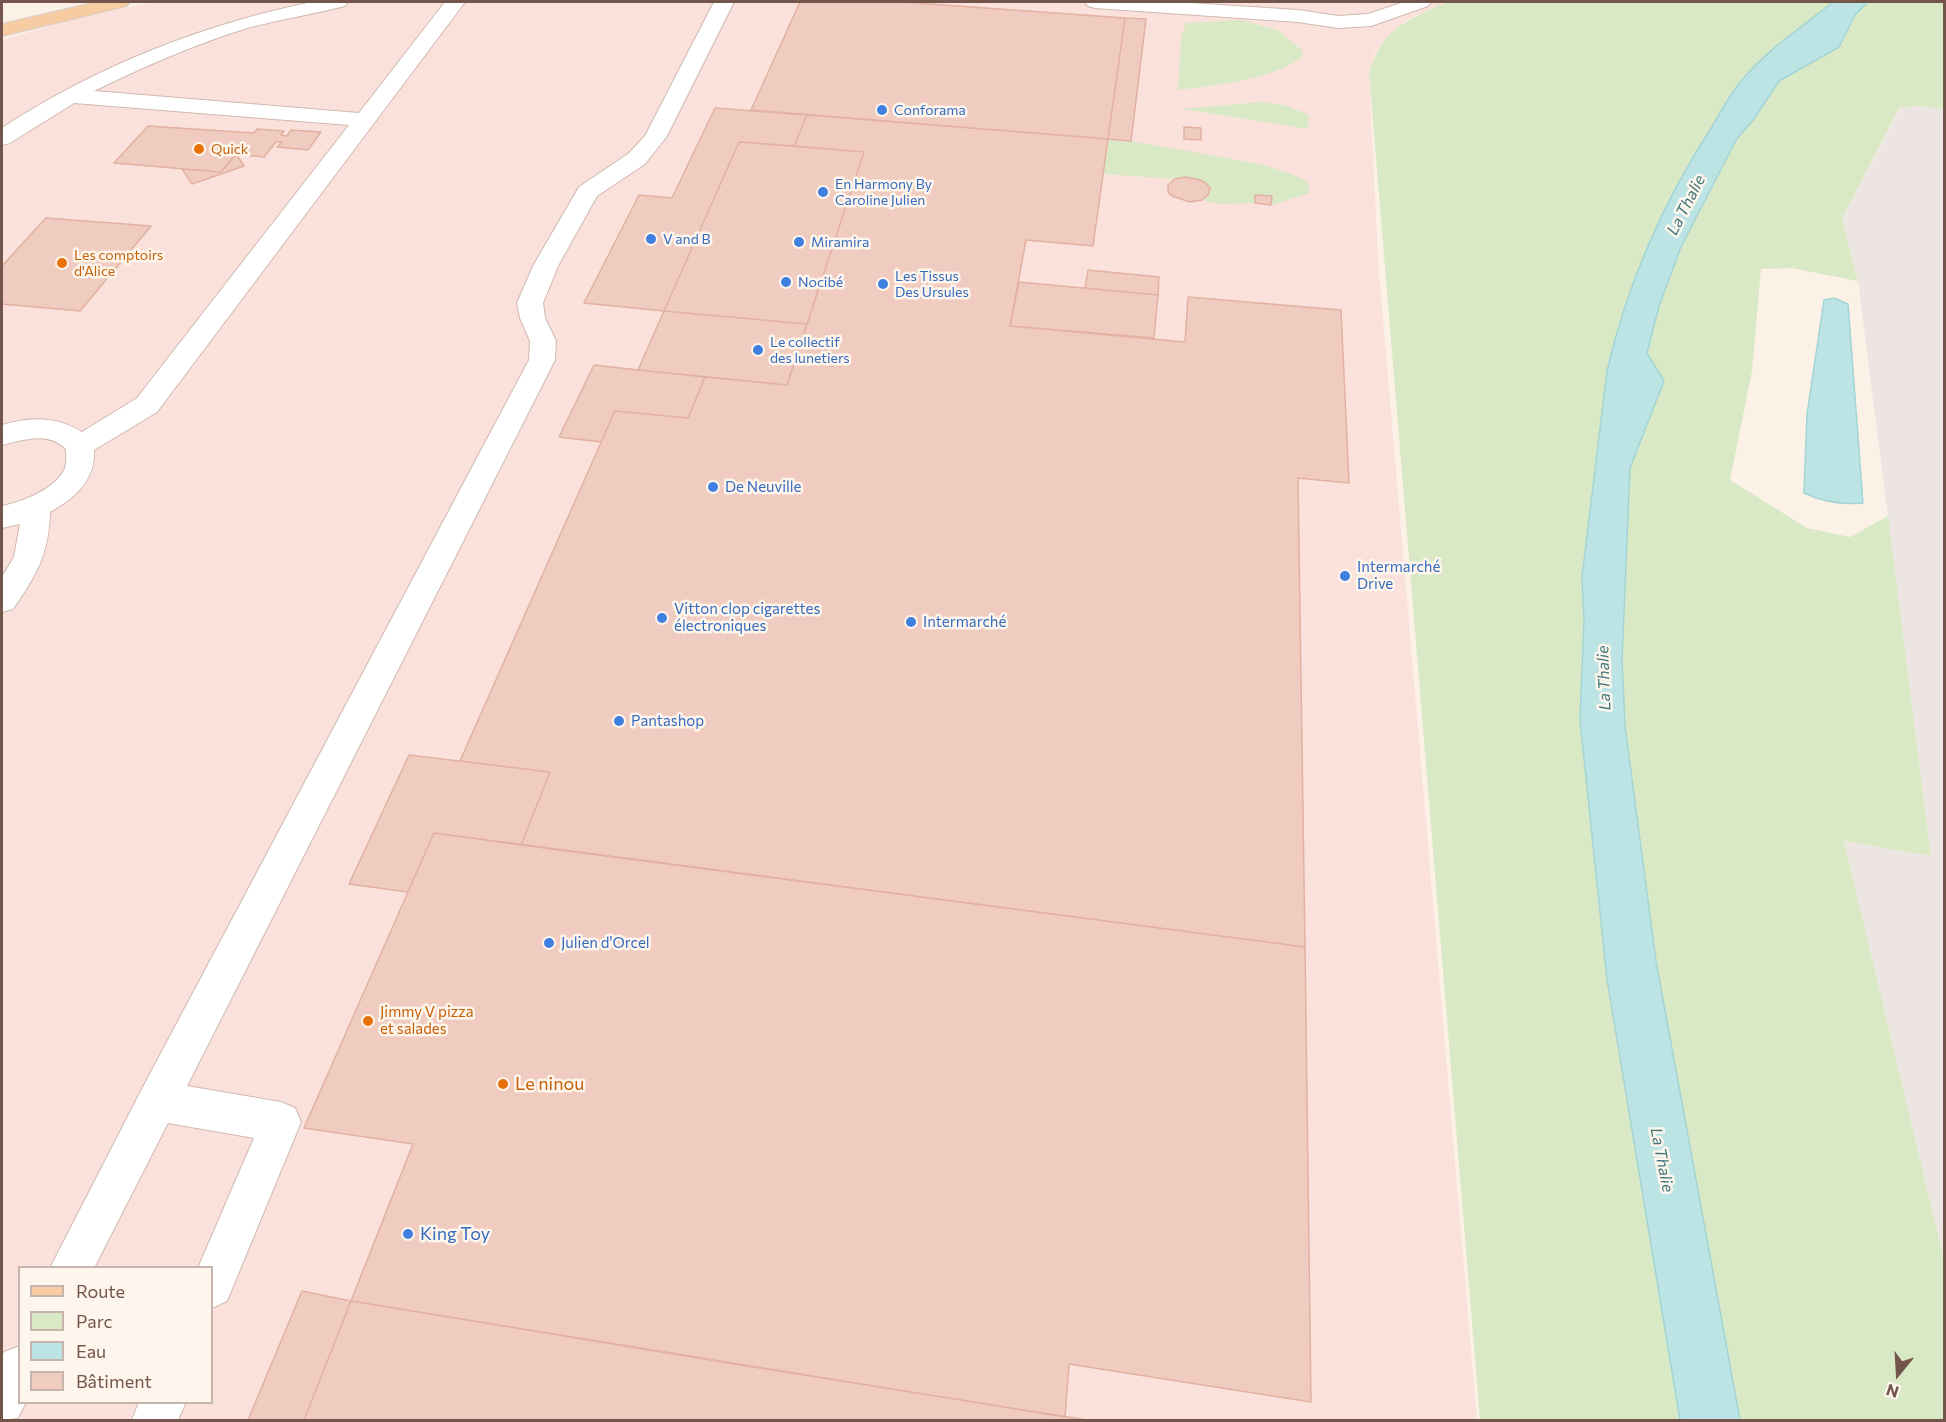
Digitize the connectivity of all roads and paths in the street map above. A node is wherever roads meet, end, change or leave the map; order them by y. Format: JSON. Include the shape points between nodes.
{"nodes":[{"id":1,"x":120,"y":2,"type":"edge"},
{"id":2,"x":338,"y":2,"type":"edge"},
{"id":3,"x":455,"y":2,"type":"edge"},
{"id":4,"x":724,"y":2,"type":"edge"},
{"id":5,"x":1095,"y":2,"type":"edge"},
{"id":6,"x":1276,"y":2,"type":"edge"},
{"id":7,"x":1420,"y":2,"type":"edge"},
{"id":8,"x":1298,"y":16,"type":"junction"},
{"id":9,"x":2,"y":30,"type":"edge"},
{"id":10,"x":71,"y":96,"type":"junction"},
{"id":11,"x":364,"y":120,"type":"junction"},
{"id":12,"x":2,"y":138,"type":"edge"},
{"id":13,"x":2,"y":435,"type":"edge"},
{"id":14,"x":80,"y":446,"type":"junction"},
{"id":15,"x":35,"y":507,"type":"junction"},
{"id":16,"x":2,"y":517,"type":"edge"},
{"id":17,"x":2,"y":600,"type":"edge"},
{"id":18,"x":157,"y":1101,"type":"junction"},
{"id":19,"x":72,"y":1266,"type":"edge"},
{"id":20,"x":213,"y":1284,"type":"edge"},
{"id":21,"x":18,"y":1372,"type":"edge"},
{"id":22,"x":2,"y":1402,"type":"edge"},
{"id":23,"x":162,"y":1404,"type":"edge"},
{"id":24,"x":155,"y":1420,"type":"edge"}],
"edges":[{"from":1,"to":9,"type":"main road"},
{"from":2,"to":10,"type":"lane","via":[[253,21],[191,41],[127,67]]},
{"from":3,"to":11,"type":"lane"},
{"from":4,"to":18,"type":"lane","via":[[646,152],[588,192],[539,280],[530,301],[531,316],[545,346],[542,360]]},
{"from":5,"to":8,"type":"lane"},
{"from":6,"to":8,"type":"lane"},
{"from":7,"to":8,"type":"lane","via":[[1371,20],[1338,22]]},
{"from":10,"to":11,"type":"lane"},
{"from":10,"to":12,"type":"lane"},
{"from":11,"to":14,"type":"lane","via":[[147,405]]},
{"from":13,"to":14,"type":"lane","via":[[50,429],[71,435]]},
{"from":14,"to":15,"type":"lane","via":[[80,466],[69,483]]},
{"from":15,"to":16,"type":"lane"},
{"from":15,"to":17,"type":"lane","via":[[35,534],[28,563]]},
{"from":18,"to":19,"type":"lane"},
{"from":18,"to":20,"type":"lane","via":[[281,1122]]},
{"from":21,"to":22,"type":"lane"},
{"from":23,"to":24,"type":"lane"}]}
